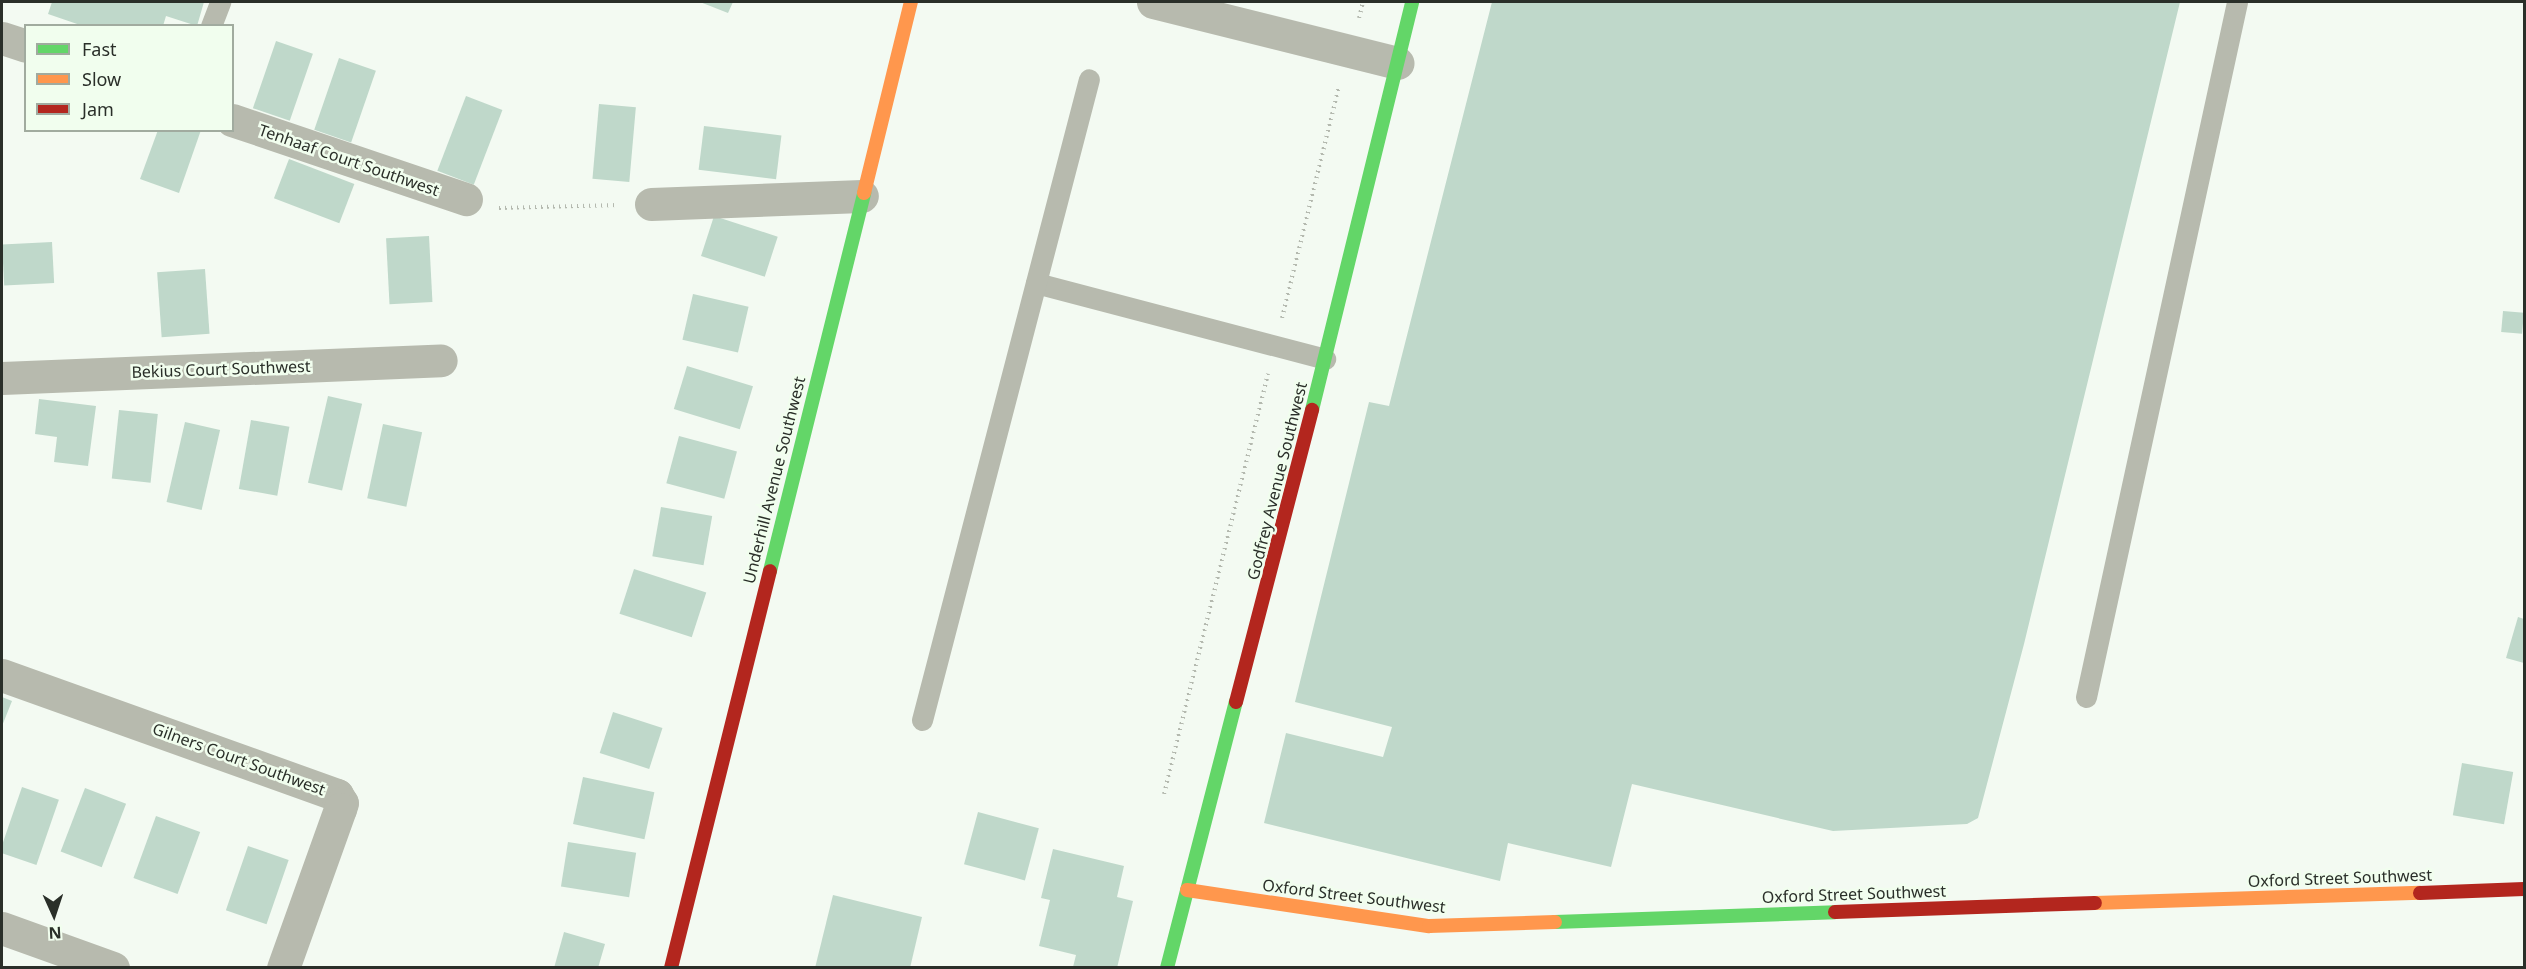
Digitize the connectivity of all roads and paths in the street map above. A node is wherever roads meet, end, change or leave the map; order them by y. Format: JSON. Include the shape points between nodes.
{"nodes":[{"id":1,"x":220,"y":2,"type":"edge"},
{"id":2,"x":911,"y":2,"type":"edge"},
{"id":3,"x":1152,"y":2,"type":"edge"},
{"id":4,"x":1412,"y":2,"type":"edge"},
{"id":5,"x":2237,"y":2,"type":"edge"},
{"id":6,"x":212,"y":24,"type":"edge"},
{"id":7,"x":2,"y":38,"type":"edge"},
{"id":8,"x":24,"y":45,"type":"edge"},
{"id":9,"x":1397,"y":63,"type":"junction"},
{"id":10,"x":1089,"y":79,"type":"dead end"},
{"id":11,"x":1340,"y":82,"type":"dead end"},
{"id":12,"x":234,"y":121,"type":"edge"},
{"id":13,"x":862,"y":196,"type":"junction"},
{"id":14,"x":466,"y":199,"type":"joint"},
{"id":15,"x":651,"y":204,"type":"joint"},
{"id":16,"x":1036,"y":283,"type":"junction"},
{"id":17,"x":1275,"y":345,"type":"junction"},
{"id":18,"x":1325,"y":359,"type":"junction"},
{"id":19,"x":441,"y":360,"type":"dead end"},
{"id":20,"x":2,"y":378,"type":"edge"},
{"id":21,"x":2,"y":675,"type":"edge"},
{"id":22,"x":2086,"y":697,"type":"dead end"},
{"id":23,"x":922,"y":720,"type":"dead end"},
{"id":24,"x":1164,"y":794,"type":"dead end"},
{"id":25,"x":2524,"y":889,"type":"edge"},
{"id":26,"x":1187,"y":891,"type":"junction"},
{"id":27,"x":2,"y":928,"type":"edge"},
{"id":28,"x":113,"y":968,"type":"edge"},
{"id":29,"x":283,"y":968,"type":"edge"},
{"id":30,"x":671,"y":968,"type":"edge"},
{"id":31,"x":1167,"y":968,"type":"edge"}],
"edges":[{"from":1,"to":6,"type":"lane"},
{"from":2,"to":13,"type":"street","name":"Underhill Avenue Southwest"},
{"from":3,"to":9,"type":"street"},
{"from":4,"to":9,"type":"street","name":"Godfrey Avenue Southwest"},
{"from":5,"to":22,"type":"lane"},
{"from":7,"to":8,"type":"street"},
{"from":9,"to":18,"type":"street","name":"Godfrey Avenue Southwest"},
{"from":10,"to":16,"type":"lane"},
{"from":11,"to":17,"type":"path"},
{"from":12,"to":14,"type":"street","name":"Tenhaaf Court Southwest"},
{"from":13,"to":15,"type":"street"},
{"from":13,"to":30,"type":"street","name":"Underhill Avenue Southwest"},
{"from":14,"to":15,"type":"path","via":[[494,208]]},
{"from":16,"to":17,"type":"lane"},
{"from":16,"to":23,"type":"lane"},
{"from":17,"to":18,"type":"lane"},
{"from":17,"to":24,"type":"path"},
{"from":18,"to":26,"type":"street","name":"Godfrey Avenue Southwest"},
{"from":19,"to":20,"type":"street","name":"Bekius Court Southwest"},
{"from":21,"to":29,"type":"street","name":"Gilners Court Southwest","via":[[337,795],[342,803]]},
{"from":25,"to":26,"type":"street","name":"Oxford Street Southwest","via":[[1429,926]]},
{"from":26,"to":31,"type":"street","name":"Godfrey Avenue Southwest"},
{"from":27,"to":28,"type":"street"}]}
